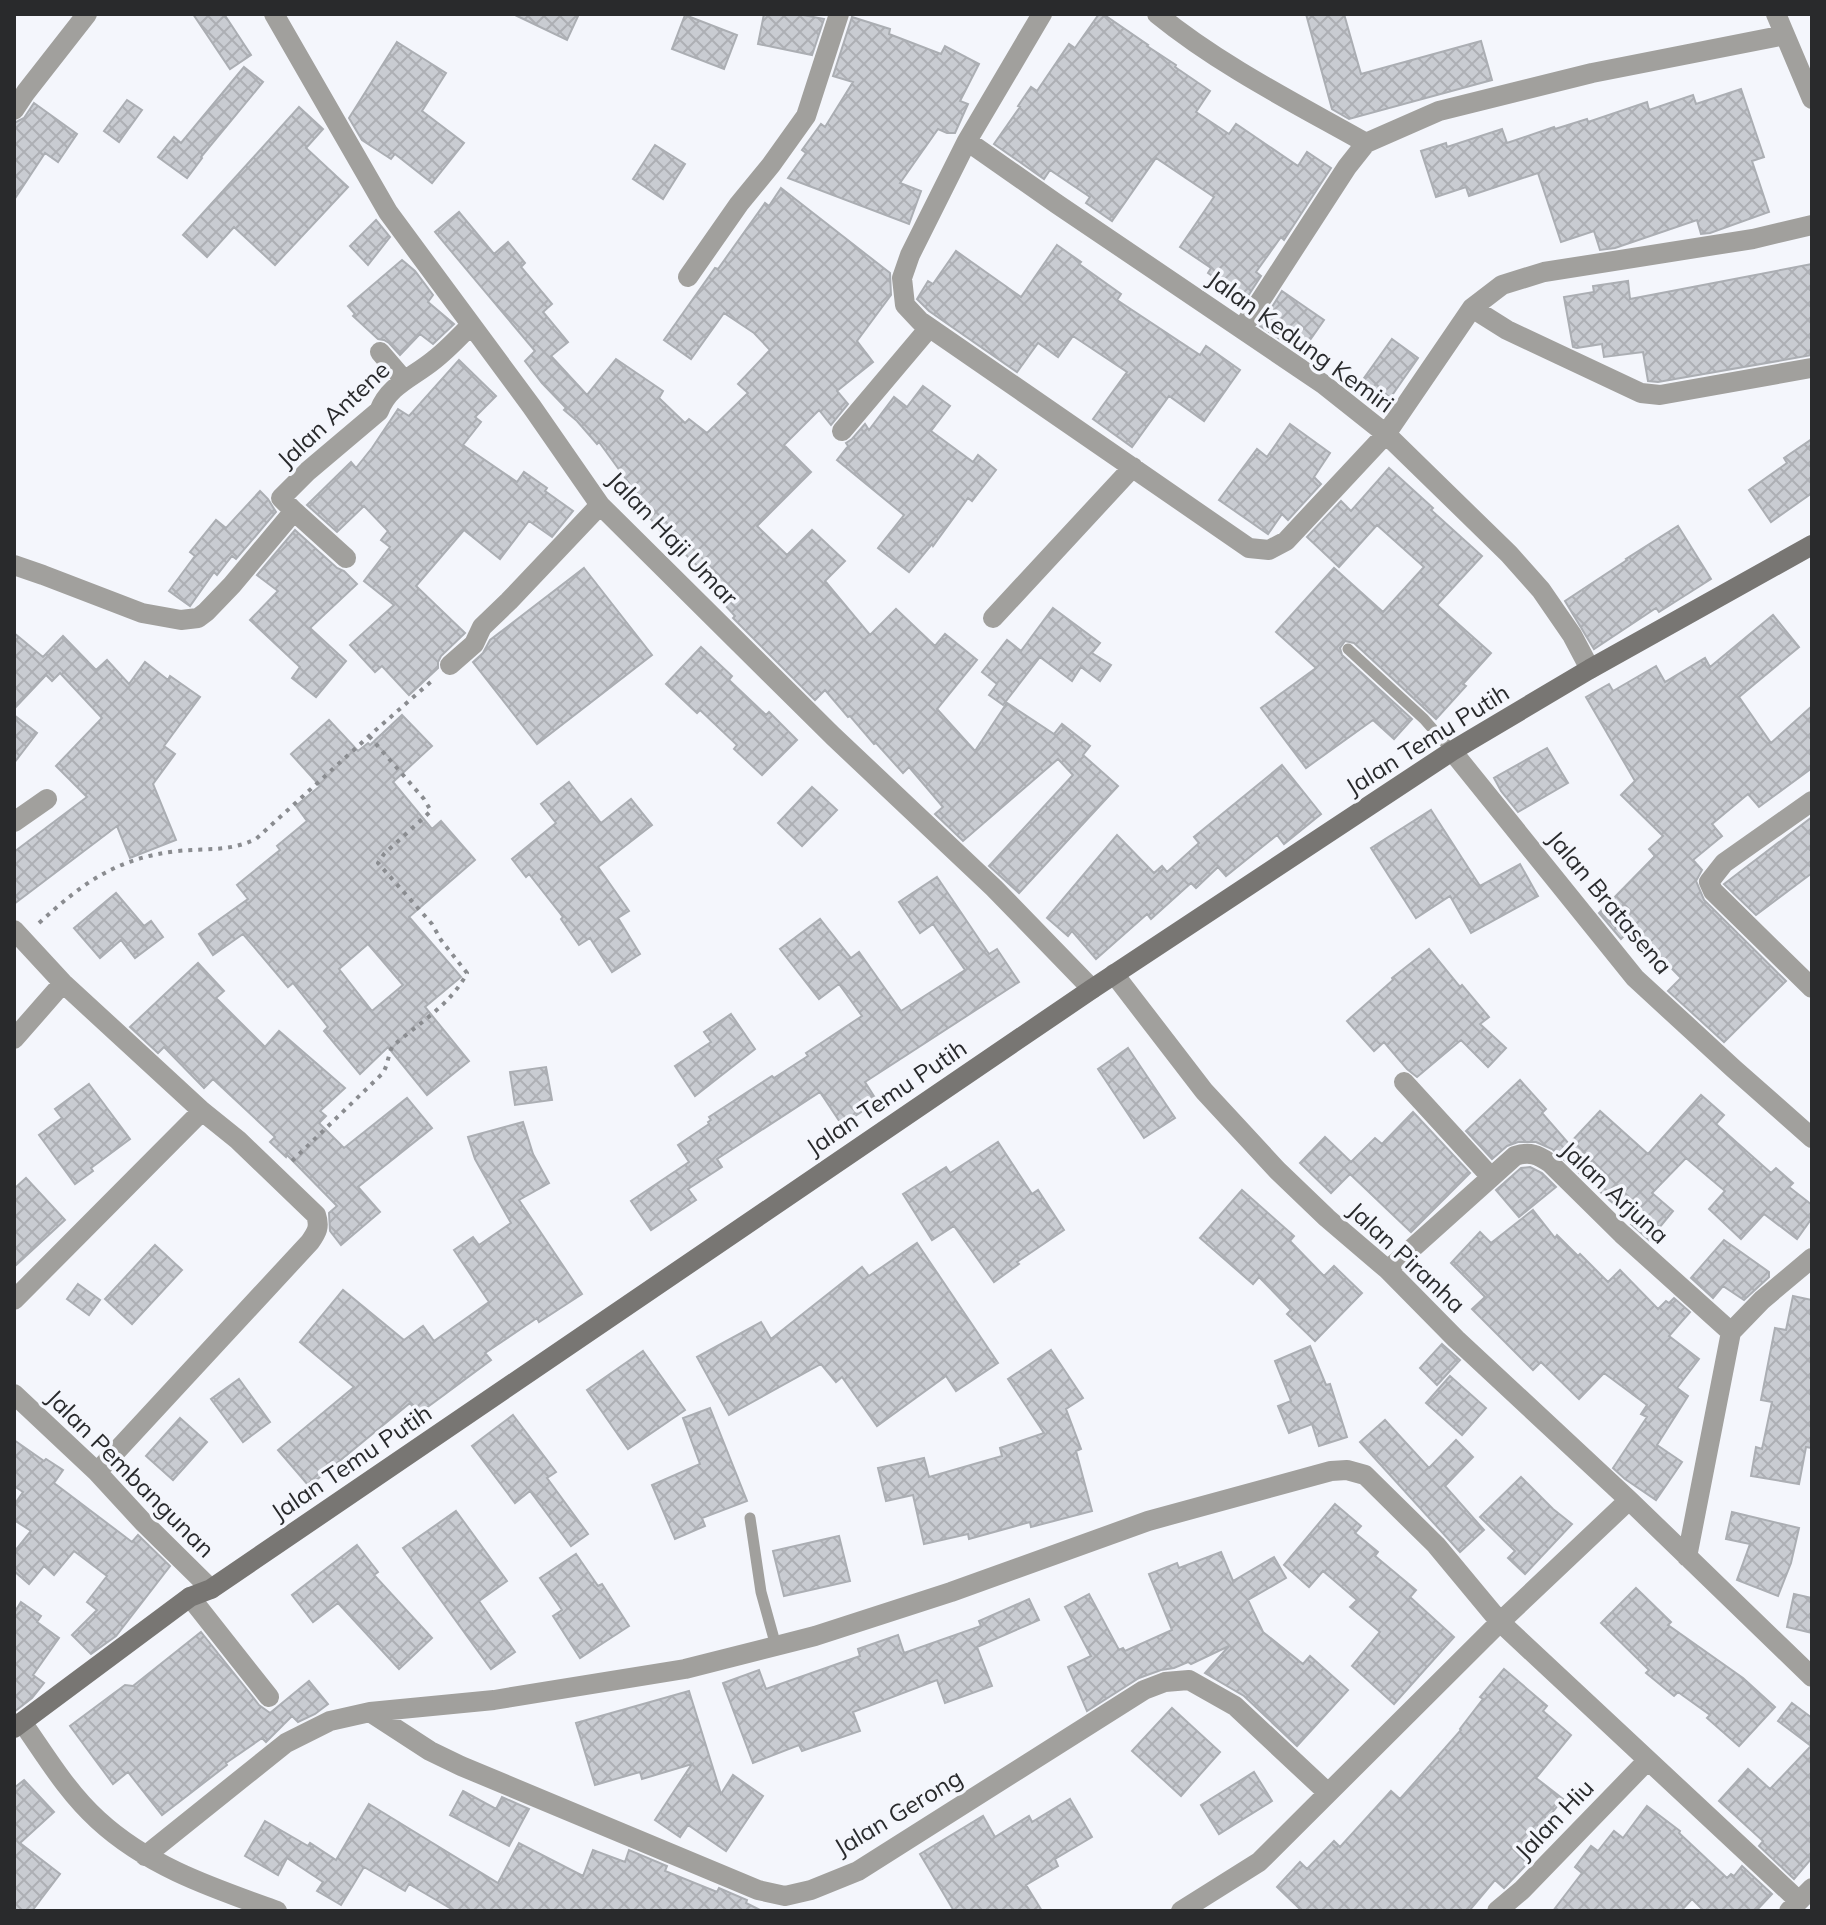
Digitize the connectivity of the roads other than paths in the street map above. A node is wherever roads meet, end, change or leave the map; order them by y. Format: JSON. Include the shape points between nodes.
{"nodes":[{"id":1,"x":87,"y":14,"type":"edge"},
{"id":2,"x":274,"y":14,"type":"edge"},
{"id":3,"x":839,"y":14,"type":"edge"},
{"id":4,"x":1042,"y":14,"type":"edge"},
{"id":5,"x":1157,"y":14,"type":"edge"},
{"id":6,"x":1776,"y":14,"type":"edge"},
{"id":7,"x":1785,"y":35,"type":"junction"},
{"id":8,"x":1812,"y":99,"type":"edge"},
{"id":9,"x":14,"y":110,"type":"edge"},
{"id":10,"x":967,"y":141,"type":"junction"},
{"id":11,"x":1366,"y":143,"type":"junction"},
{"id":12,"x":1812,"y":225,"type":"edge"},
{"id":13,"x":688,"y":277,"type":"dead end"},
{"id":14,"x":1472,"y":308,"type":"junction"},
{"id":15,"x":471,"y":325,"type":"junction"},
{"id":16,"x":929,"y":328,"type":"junction"},
{"id":17,"x":1242,"y":329,"type":"junction"},
{"id":18,"x":380,"y":352,"type":"dead end"},
{"id":19,"x":1811,"y":368,"type":"edge"},
{"id":20,"x":404,"y":380,"type":"junction"},
{"id":21,"x":842,"y":431,"type":"dead end"},
{"id":22,"x":1386,"y":434,"type":"junction"},
{"id":23,"x":1133,"y":467,"type":"junction"},
{"id":24,"x":600,"y":505,"type":"junction"},
{"id":25,"x":294,"y":511,"type":"junction"},
{"id":26,"x":1812,"y":545,"type":"edge"},
{"id":27,"x":346,"y":558,"type":"dead end"},
{"id":28,"x":14,"y":565,"type":"edge"},
{"id":29,"x":993,"y":618,"type":"dead end"},
{"id":30,"x":1348,"y":649,"type":"dead end"},
{"id":31,"x":450,"y":665,"type":"road end"},
{"id":32,"x":1590,"y":669,"type":"junction"},
{"id":33,"x":1452,"y":751,"type":"junction"},
{"id":34,"x":47,"y":799,"type":"dead end"},
{"id":35,"x":1812,"y":801,"type":"edge"},
{"id":36,"x":14,"y":822,"type":"edge"},
{"id":37,"x":18,"y":934,"type":"edge"},
{"id":38,"x":1114,"y":974,"type":"junction"},
{"id":39,"x":63,"y":983,"type":"junction"},
{"id":40,"x":1812,"y":988,"type":"edge"},
{"id":41,"x":1092,"y":989,"type":"junction"},
{"id":42,"x":14,"y":1039,"type":"edge"},
{"id":43,"x":1404,"y":1082,"type":"dead end"},
{"id":44,"x":202,"y":1111,"type":"junction"},
{"id":45,"x":1812,"y":1138,"type":"edge"},
{"id":46,"x":1491,"y":1177,"type":"junction"},
{"id":47,"x":1812,"y":1258,"type":"edge"},
{"id":48,"x":1388,"y":1270,"type":"junction"},
{"id":49,"x":14,"y":1300,"type":"edge"},
{"id":50,"x":1731,"y":1332,"type":"junction"},
{"id":51,"x":14,"y":1394,"type":"edge"},
{"id":52,"x":97,"y":1472,"type":"junction"},
{"id":53,"x":1629,"y":1500,"type":"junction"},
{"id":54,"x":750,"y":1518,"type":"dead end"},
{"id":55,"x":1687,"y":1557,"type":"junction"},
{"id":56,"x":211,"y":1589,"type":"junction"},
{"id":57,"x":190,"y":1597,"type":"junction"},
{"id":58,"x":1500,"y":1622,"type":"junction"},
{"id":59,"x":776,"y":1646,"type":"junction"},
{"id":60,"x":1812,"y":1677,"type":"edge"},
{"id":61,"x":269,"y":1697,"type":"dead end"},
{"id":62,"x":370,"y":1712,"type":"junction"},
{"id":63,"x":18,"y":1725,"type":"edge"},
{"id":64,"x":1647,"y":1761,"type":"junction"},
{"id":65,"x":1328,"y":1793,"type":"junction"},
{"id":66,"x":145,"y":1856,"type":"junction"},
{"id":67,"x":1800,"y":1900,"type":"edge"},
{"id":68,"x":277,"y":1911,"type":"edge"},
{"id":69,"x":1181,"y":1911,"type":"edge"},
{"id":70,"x":1497,"y":1911,"type":"edge"}],
"edges":[{"from":1,"to":9,"type":"street"},
{"from":2,"to":15,"type":"street","name":"Jalan Haji Umar","via":[[388,212]]},
{"from":3,"to":13,"type":"street","via":[[806,116]]},
{"from":4,"to":10,"type":"street"},
{"from":5,"to":11,"type":"street","via":[[1235,69]]},
{"from":6,"to":7,"type":"street"},
{"from":7,"to":8,"type":"street"},
{"from":7,"to":11,"type":"street","via":[[1592,73],[1439,111]]},
{"from":10,"to":16,"type":"street","via":[[902,278],[905,305]]},
{"from":10,"to":17,"type":"street","name":"Jalan Kedung Kemiri"},
{"from":11,"to":17,"type":"street"},
{"from":12,"to":14,"type":"street","via":[[1544,272],[1502,285]]},
{"from":14,"to":19,"type":"street","via":[[1641,393],[1660,395]]},
{"from":14,"to":22,"type":"street"},
{"from":15,"to":20,"type":"street","name":"Jalan Antene"},
{"from":15,"to":24,"type":"street","name":"Jalan Haji Umar"},
{"from":16,"to":21,"type":"street"},
{"from":16,"to":23,"type":"street"},
{"from":17,"to":22,"type":"street","name":"Jalan Kedung Kemiri"},
{"from":18,"to":20,"type":"street"},
{"from":20,"to":25,"type":"street","name":"Jalan Antene","via":[[385,397],[379,411],[281,498]]},
{"from":22,"to":23,"type":"street","via":[[1286,541],[1269,550],[1249,548]]},
{"from":22,"to":32,"type":"street","name":"Jalan Kedung Kemiri","via":[[1541,590]]},
{"from":23,"to":29,"type":"street"},
{"from":24,"to":31,"type":"street"},
{"from":24,"to":41,"type":"street","name":"Jalan Haji Umar"},
{"from":25,"to":27,"type":"street"},
{"from":25,"to":28,"type":"street","via":[[198,618],[142,613]]},
{"from":26,"to":32,"type":"street","name":"Jalan Temu Putih"},
{"from":30,"to":33,"type":"lane"},
{"from":32,"to":33,"type":"street","name":"Jalan Temu Putih"},
{"from":33,"to":38,"type":"street","name":"Jalan Temu Putih"},
{"from":33,"to":45,"type":"street","name":"Jalan Bratasena","via":[[1635,978]]},
{"from":34,"to":36,"type":"street"},
{"from":35,"to":40,"type":"street","via":[[1724,863],[1709,882]]},
{"from":37,"to":39,"type":"street"},
{"from":38,"to":41,"type":"street","name":"Jalan Temu Putih"},
{"from":38,"to":48,"type":"street","name":"Jalan Piranha","via":[[1204,1091],[1266,1158]]},
{"from":39,"to":42,"type":"street"},
{"from":39,"to":44,"type":"street"},
{"from":41,"to":56,"type":"street","name":"Jalan Temu Putih"},
{"from":43,"to":46,"type":"street"},
{"from":44,"to":49,"type":"street"},
{"from":44,"to":52,"type":"street","via":[[316,1215],[317,1231]]},
{"from":46,"to":48,"type":"street","name":"Jalan Arjuna"},
{"from":46,"to":50,"type":"street","name":"Jalan Arjuna","via":[[1525,1153],[1550,1163]]},
{"from":47,"to":50,"type":"street"},
{"from":48,"to":53,"type":"street","name":"Jalan Piranha"},
{"from":50,"to":55,"type":"street"},
{"from":51,"to":52,"type":"street","name":"Jalan Pembangunan"},
{"from":52,"to":56,"type":"street","name":"Jalan Pembangunan"},
{"from":53,"to":55,"type":"street","name":"Jalan Piranha"},
{"from":53,"to":58,"type":"street"},
{"from":54,"to":59,"type":"lane"},
{"from":55,"to":60,"type":"street","name":"Jalan Piranha"},
{"from":56,"to":57,"type":"street","name":"Jalan Temu Putih"},
{"from":57,"to":61,"type":"street"},
{"from":57,"to":63,"type":"street","name":"Jalan Temu Putih"},
{"from":58,"to":59,"type":"street","via":[[1436,1545],[1365,1475],[1347,1470],[1148,1521],[951,1592]]},
{"from":58,"to":64,"type":"street"},
{"from":58,"to":65,"type":"street"},
{"from":59,"to":62,"type":"street","via":[[612,1681]]},
{"from":62,"to":65,"type":"street","name":"Jalan Gerong","via":[[461,1766],[758,1890],[785,1896],[858,1871],[1144,1690],[1165,1682],[1189,1680],[1235,1706]]},
{"from":62,"to":66,"type":"street","via":[[330,1721],[286,1743]]},
{"from":63,"to":66,"type":"street","via":[[98,1820]]},
{"from":64,"to":67,"type":"street"},
{"from":64,"to":70,"type":"street","name":"Jalan Hiu"},
{"from":65,"to":69,"type":"street","via":[[1259,1862]]},
{"from":66,"to":68,"type":"street"}]}
